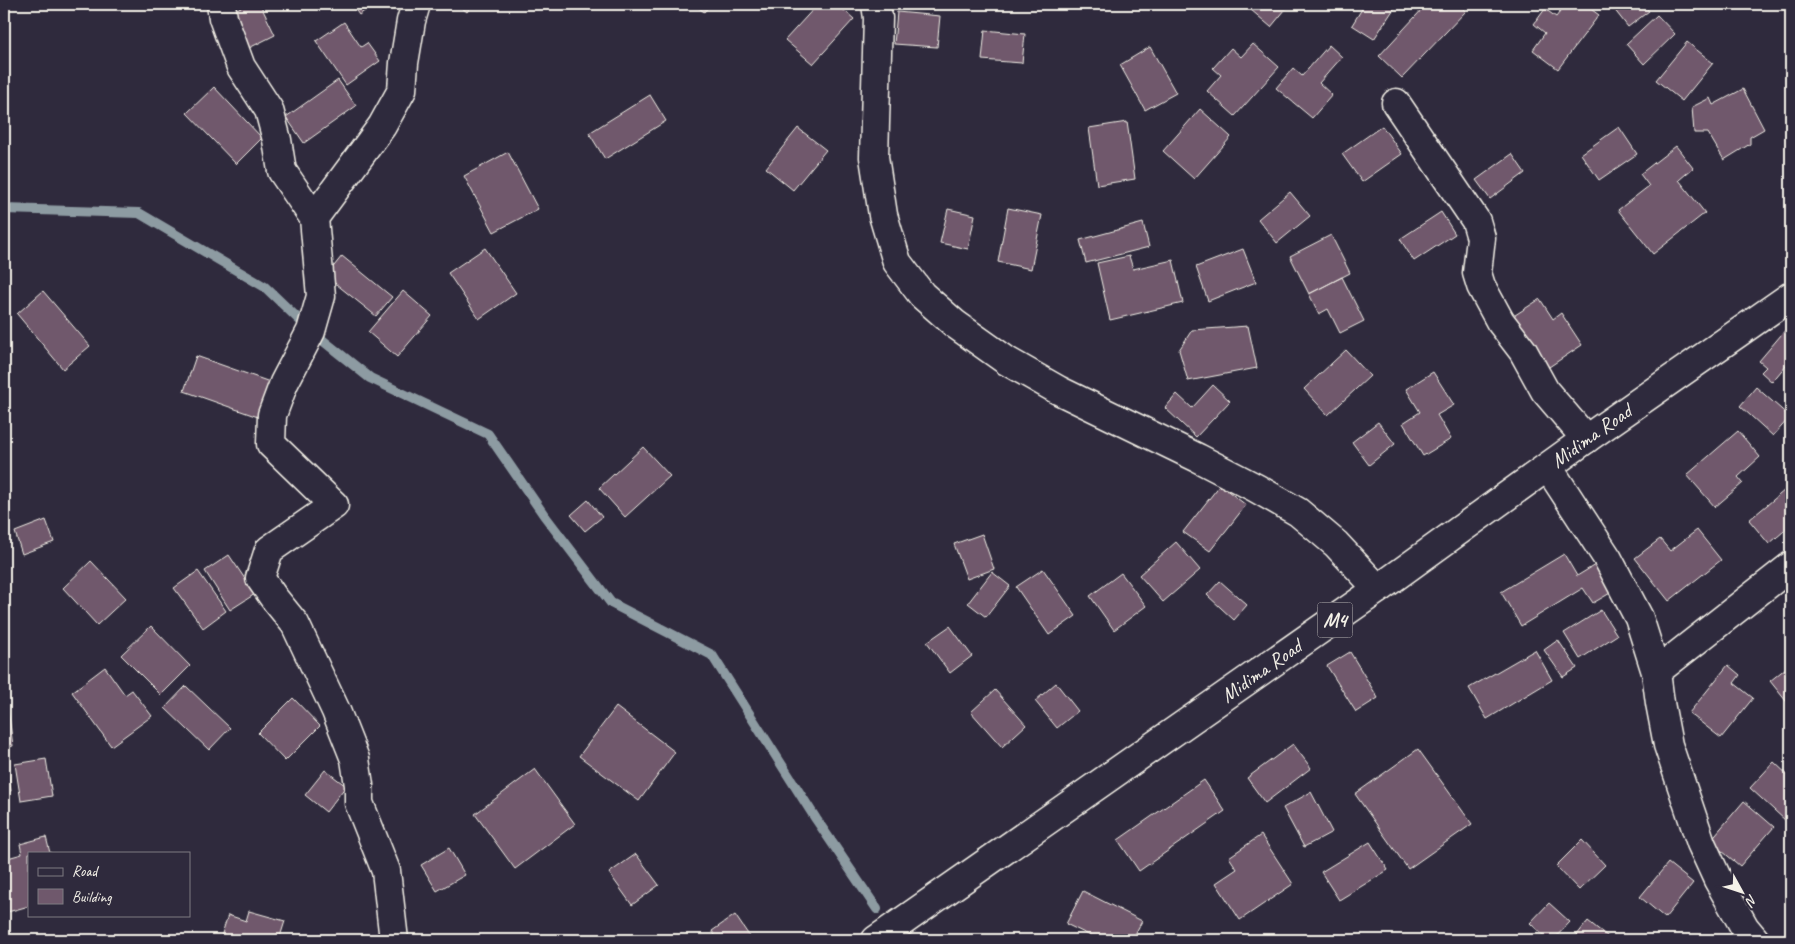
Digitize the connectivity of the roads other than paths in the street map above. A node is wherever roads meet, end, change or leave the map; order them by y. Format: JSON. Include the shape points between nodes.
{"nodes":[{"id":1,"x":221,"y":4,"type":"edge"},
{"id":2,"x":416,"y":4,"type":"edge"},
{"id":3,"x":876,"y":4,"type":"edge"},
{"id":4,"x":1396,"y":103,"type":"dead end"},
{"id":5,"x":314,"y":218,"type":"junction"},
{"id":6,"x":1791,"y":296,"type":"edge"},
{"id":7,"x":1586,"y":439,"type":"junction"},
{"id":8,"x":1548,"y":467,"type":"junction"},
{"id":9,"x":1791,"y":566,"type":"edge"},
{"id":10,"x":1378,"y":589,"type":"junction"},
{"id":11,"x":1656,"y":672,"type":"junction"},
{"id":12,"x":394,"y":940,"type":"edge"},
{"id":13,"x":876,"y":940,"type":"edge"},
{"id":14,"x":1755,"y":940,"type":"edge"}],
"edges":[{"from":1,"to":5,"type":"street","via":[[241,67],[269,110],[278,140],[282,171]]},
{"from":2,"to":5,"type":"street","via":[[402,90],[382,126]]},
{"from":3,"to":10,"type":"street","via":[[874,157],[883,215],[897,262],[922,295],[955,324],[1007,361],[1298,512],[1336,544]]},
{"from":4,"to":7,"type":"street","via":[[1476,221],[1481,238],[1477,273],[1480,286],[1545,391]]},
{"from":5,"to":12,"type":"street","via":[[321,296],[311,331],[284,383],[272,415],[271,444],[334,505],[269,550],[260,578],[296,624],[355,759],[359,802],[386,871]]},
{"from":6,"to":7,"type":"street","name":"Midima Road","number":"M4"},
{"from":7,"to":8,"type":"street","name":"Midima Road","number":"M4"},
{"from":8,"to":10,"type":"street","name":"Midima Road","number":"M4"},
{"from":8,"to":11,"type":"street","via":[[1608,559],[1639,618]]},
{"from":9,"to":11,"type":"street"},
{"from":10,"to":13,"type":"street","name":"Midima Road","number":"M4"},
{"from":11,"to":14,"type":"street","via":[[1668,745],[1701,842],[1744,928]]}]}
